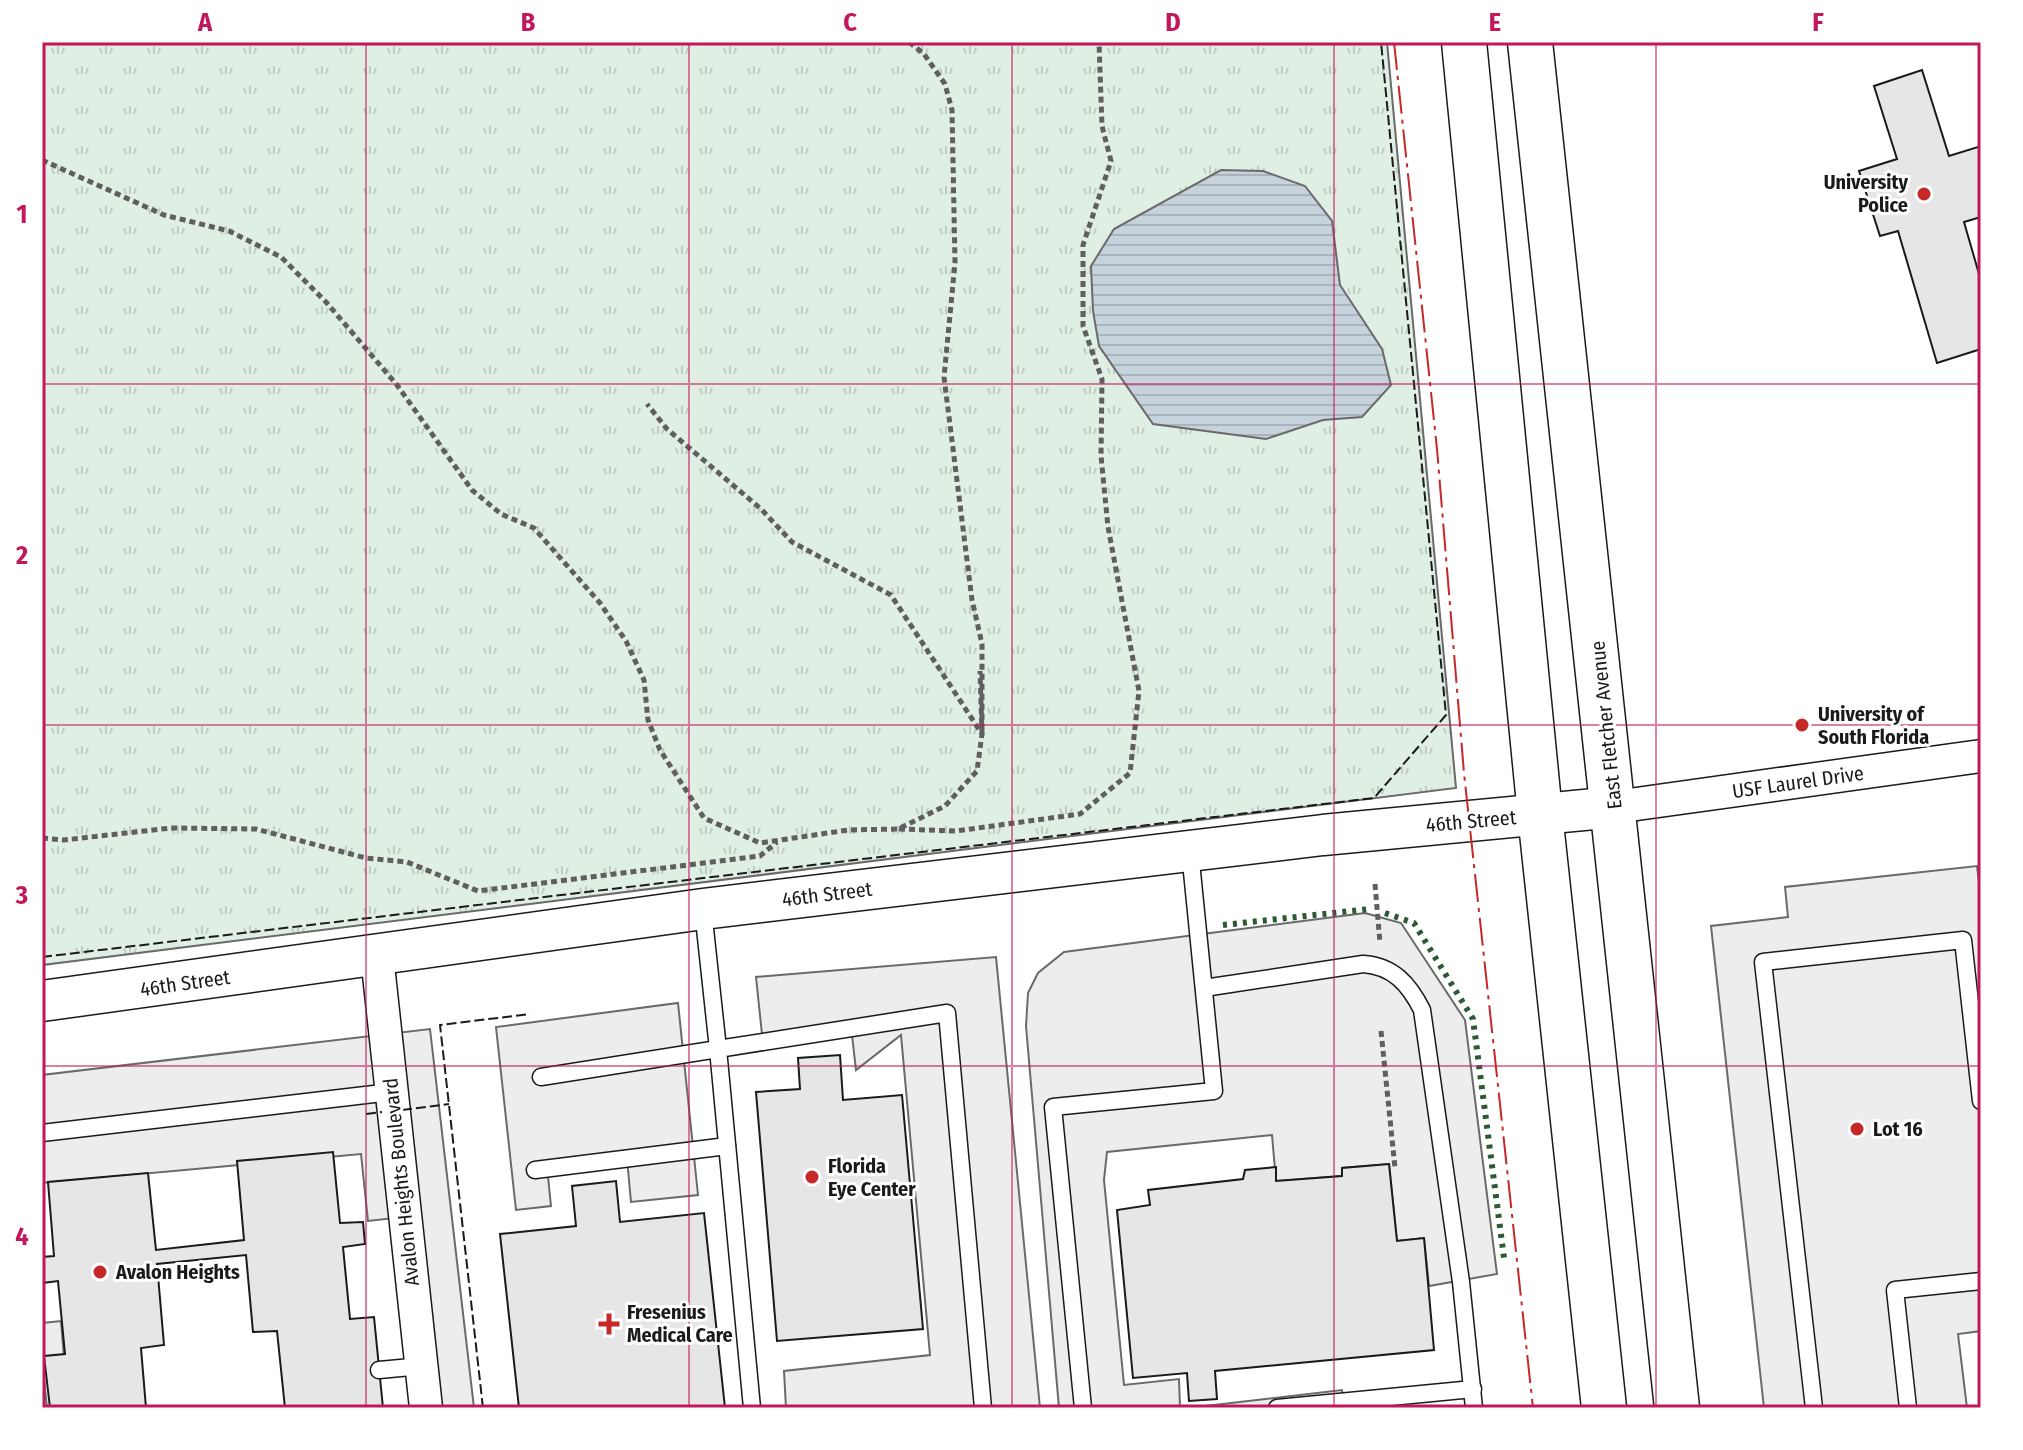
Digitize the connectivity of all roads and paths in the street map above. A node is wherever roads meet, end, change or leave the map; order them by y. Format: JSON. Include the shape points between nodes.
{"nodes":[{"id":1,"x":909,"y":42,"type":"edge"},
{"id":2,"x":1099,"y":42,"type":"edge"},
{"id":3,"x":1464,"y":42,"type":"edge"},
{"id":4,"x":1530,"y":42,"type":"edge"},
{"id":5,"x":42,"y":160,"type":"edge"},
{"id":6,"x":647,"y":404,"type":"dead end"},
{"id":7,"x":980,"y":671,"type":"dead end"},
{"id":8,"x":982,"y":734,"type":"junction"},
{"id":9,"x":1981,"y":756,"type":"edge"},
{"id":10,"x":1615,"y":807,"type":"junction"},
{"id":11,"x":1540,"y":814,"type":"junction"},
{"id":12,"x":898,"y":829,"type":"junction"},
{"id":13,"x":42,"y":838,"type":"edge"},
{"id":14,"x":778,"y":841,"type":"junction"},
{"id":15,"x":1190,"y":851,"type":"junction"},
{"id":16,"x":1375,"y":884,"type":"dead end"},
{"id":17,"x":703,"y":909,"type":"junction"},
{"id":18,"x":1381,"y":952,"type":"dead end"},
{"id":19,"x":377,"y":956,"type":"junction"},
{"id":20,"x":1204,"y":988,"type":"junction"},
{"id":21,"x":42,"y":1001,"type":"edge"},
{"id":22,"x":1381,"y":1031,"type":"dead end"},
{"id":23,"x":718,"y":1049,"type":"junction"},
{"id":24,"x":541,"y":1077,"type":"dead end"},
{"id":25,"x":391,"y":1092,"type":"junction"},
{"id":26,"x":1981,"y":1101,"type":"edge"},
{"id":27,"x":42,"y":1133,"type":"edge"},
{"id":28,"x":727,"y":1146,"type":"junction"},
{"id":29,"x":1395,"y":1168,"type":"dead end"},
{"id":30,"x":535,"y":1170,"type":"dead end"},
{"id":31,"x":1981,"y":1281,"type":"edge"},
{"id":32,"x":422,"y":1366,"type":"junction"},
{"id":33,"x":379,"y":1370,"type":"dead end"},
{"id":34,"x":1473,"y":1389,"type":"junction"},
{"id":35,"x":426,"y":1408,"type":"edge"},
{"id":36,"x":752,"y":1408,"type":"edge"},
{"id":37,"x":983,"y":1408,"type":"edge"},
{"id":38,"x":1083,"y":1408,"type":"edge"},
{"id":39,"x":1277,"y":1408,"type":"edge"},
{"id":40,"x":1474,"y":1408,"type":"edge"},
{"id":41,"x":1604,"y":1408,"type":"edge"},
{"id":42,"x":1677,"y":1408,"type":"edge"},
{"id":43,"x":1814,"y":1408,"type":"edge"},
{"id":44,"x":1908,"y":1408,"type":"edge"}],
"edges":[{"from":1,"to":8,"type":"path","via":[[945,84],[952,110],[955,263],[944,377],[982,644]]},
{"from":2,"to":12,"type":"path","via":[[1102,126],[1111,161],[1083,245],[1083,326],[1102,379],[1101,456],[1108,527],[1139,691],[1130,773],[1080,814],[956,831]]},
{"from":3,"to":11,"type":"main road"},
{"from":4,"to":10,"type":"main road","name":"East Fletcher Avenue"},
{"from":5,"to":14,"type":"path","via":[[164,215],[229,231],[281,257],[397,385],[472,490],[501,514],[534,528],[600,603],[644,680],[648,720],[660,750],[704,818],[760,843]]},
{"from":6,"to":8,"type":"path","via":[[667,429],[792,542],[891,595]]},
{"from":7,"to":8,"type":"path"},
{"from":8,"to":12,"type":"path","via":[[977,771],[945,806]]},
{"from":9,"to":10,"type":"street","name":"USF Laurel Drive"},
{"from":10,"to":11,"type":"street","name":"46th Street"},
{"from":10,"to":42,"type":"main road","name":"East Fletcher Avenue"},
{"from":11,"to":15,"type":"street","name":"46th Street"},
{"from":11,"to":41,"type":"main road"},
{"from":12,"to":14,"type":"path"},
{"from":13,"to":14,"type":"path","via":[[171,828],[256,829],[353,855],[407,862],[478,891],[760,856]]},
{"from":15,"to":17,"type":"street","name":"46th Street"},
{"from":15,"to":20,"type":"lane"},
{"from":16,"to":18,"type":"path"},
{"from":17,"to":19,"type":"street","name":"46th Street"},
{"from":17,"to":23,"type":"lane"},
{"from":19,"to":21,"type":"street","name":"46th Street"},
{"from":19,"to":25,"type":"street","name":"Avalon Heights Boulevard"},
{"from":20,"to":34,"type":"lane","via":[[1363,964],[1381,965],[1414,993],[1422,1010]]},
{"from":20,"to":38,"type":"lane","via":[[1214,1091],[1053,1107]]},
{"from":22,"to":29,"type":"path"},
{"from":23,"to":24,"type":"lane"},
{"from":23,"to":28,"type":"lane"},
{"from":23,"to":37,"type":"lane","via":[[947,1013]]},
{"from":25,"to":27,"type":"lane"},
{"from":25,"to":32,"type":"street","name":"Avalon Heights Boulevard"},
{"from":26,"to":43,"type":"lane","via":[[1963,940],[1763,962]]},
{"from":28,"to":30,"type":"lane"},
{"from":28,"to":36,"type":"lane"},
{"from":31,"to":44,"type":"lane","via":[[1895,1290]]},
{"from":32,"to":33,"type":"lane"},
{"from":32,"to":35,"type":"street","name":"Avalon Heights Boulevard"},
{"from":34,"to":39,"type":"lane"},
{"from":34,"to":40,"type":"lane"}]}
